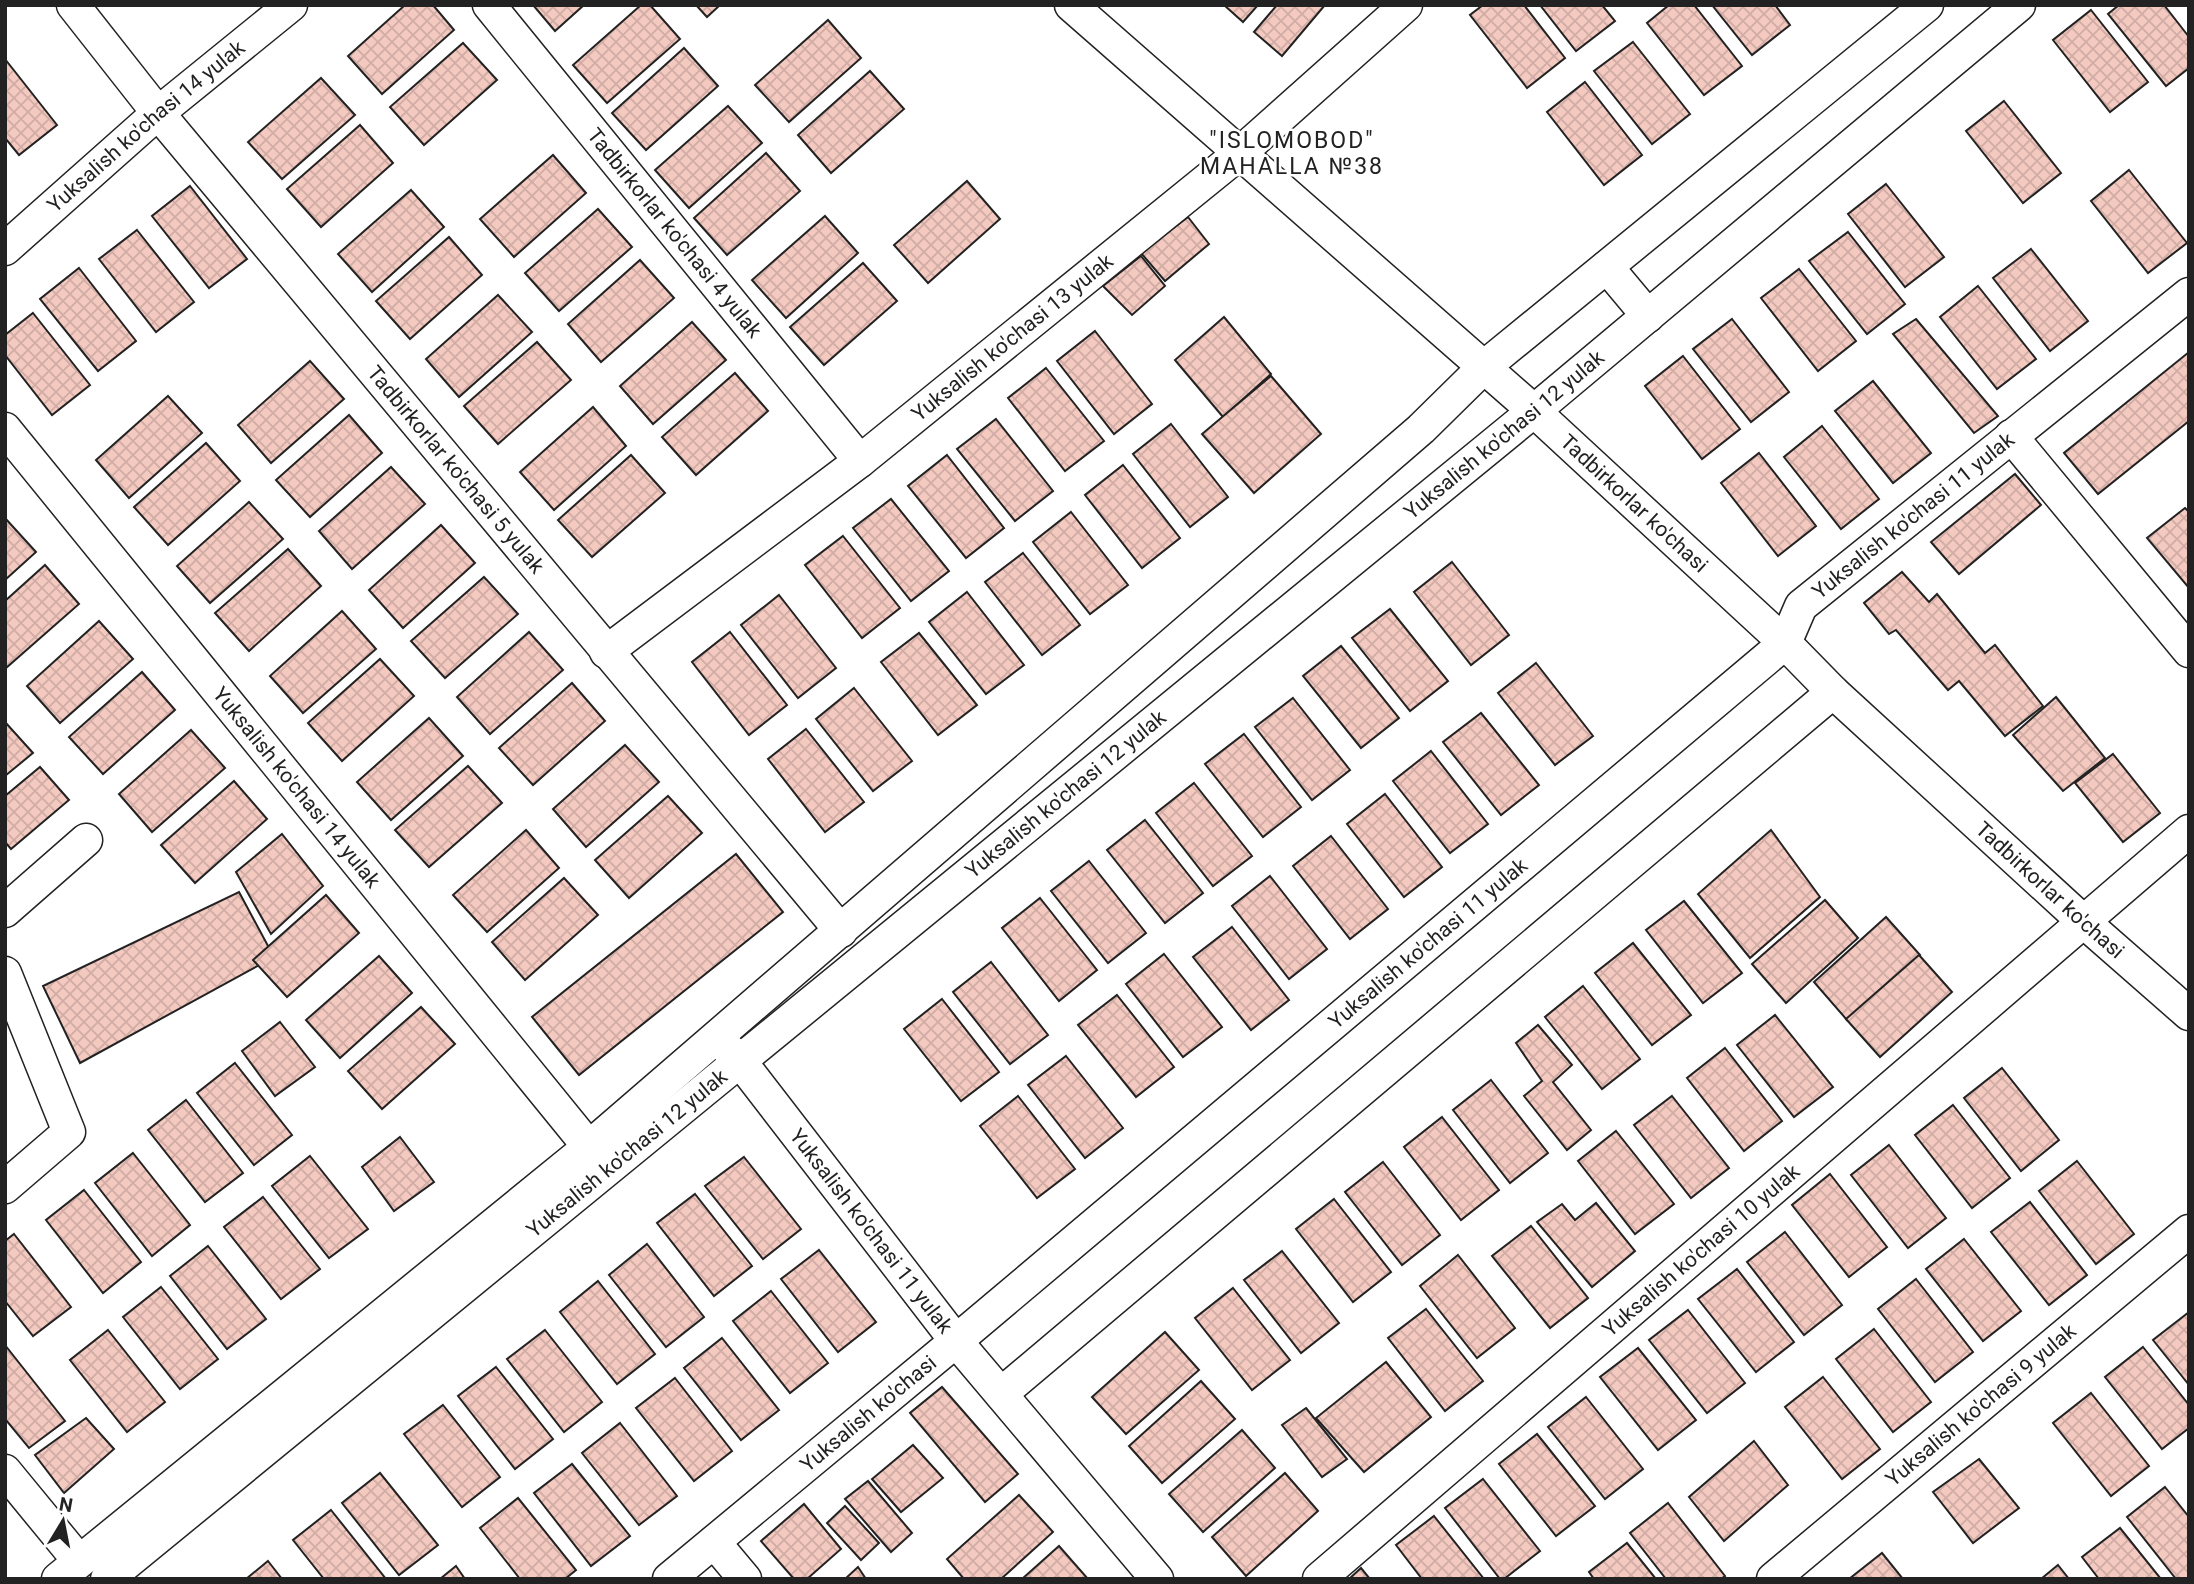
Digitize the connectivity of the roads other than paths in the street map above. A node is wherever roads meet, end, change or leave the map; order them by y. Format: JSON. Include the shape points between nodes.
{"nodes":[{"id":1,"x":73,"y":5,"type":"edge"},
{"id":2,"x":291,"y":5,"type":"edge"},
{"id":3,"x":489,"y":5,"type":"edge"},
{"id":4,"x":1071,"y":5,"type":"edge"},
{"id":5,"x":1406,"y":5,"type":"edge"},
{"id":6,"x":1927,"y":5,"type":"edge"},
{"id":7,"x":2019,"y":5,"type":"edge"},
{"id":8,"x":158,"y":113,"type":"junction"},
{"id":9,"x":1240,"y":153,"type":"junction"},
{"id":10,"x":5,"y":249,"type":"edge"},
{"id":11,"x":1607,"y":267,"type":"junction"},
{"id":12,"x":2189,"y":293,"type":"edge"},
{"id":13,"x":1648,"y":316,"type":"junction"},
{"id":14,"x":1484,"y":367,"type":"junction"},
{"id":15,"x":1534,"y":411,"type":"junction"},
{"id":16,"x":5,"y":429,"type":"edge"},
{"id":17,"x":2011,"y":436,"type":"junction"},
{"id":18,"x":860,"y":461,"type":"junction"},
{"id":19,"x":1785,"y":643,"type":"junction"},
{"id":20,"x":2189,"y":651,"type":"edge"},
{"id":21,"x":606,"y":652,"type":"junction"},
{"id":22,"x":1833,"y":692,"type":"junction"},
{"id":23,"x":2189,"y":831,"type":"edge"},
{"id":24,"x":86,"y":841,"type":"dead end"},
{"id":25,"x":5,"y":911,"type":"edge"},
{"id":26,"x":2084,"y":922,"type":"junction"},
{"id":27,"x":841,"y":932,"type":"junction"},
{"id":28,"x":5,"y":973,"type":"edge"},
{"id":29,"x":2189,"y":1014,"type":"edge"},
{"id":30,"x":716,"y":1038,"type":"junction"},
{"id":31,"x":740,"y":1061,"type":"junction"},
{"id":32,"x":589,"y":1147,"type":"junction"},
{"id":33,"x":5,"y":1187,"type":"edge"},
{"id":34,"x":2189,"y":1231,"type":"edge"},
{"id":35,"x":956,"y":1341,"type":"junction"},
{"id":36,"x":1001,"y":1394,"type":"junction"},
{"id":37,"x":5,"y":1471,"type":"edge"},
{"id":38,"x":714,"y":1542,"type":"junction"},
{"id":39,"x":68,"y":1570,"type":"edge"},
{"id":40,"x":107,"y":1579,"type":"edge"},
{"id":41,"x":669,"y":1579,"type":"edge"},
{"id":42,"x":745,"y":1579,"type":"edge"},
{"id":43,"x":1157,"y":1579,"type":"edge"},
{"id":44,"x":1319,"y":1579,"type":"edge"},
{"id":45,"x":1773,"y":1579,"type":"edge"}],
"edges":[{"from":1,"to":8,"type":"street","name":"Tadbirkorlar ko'chasi 5 yulak"},
{"from":2,"to":8,"type":"street","name":"Yuksalish ko'chasi 14 yulak"},
{"from":3,"to":18,"type":"street","name":"Tadbirkorlar ko'chasi 4 yulak"},
{"from":4,"to":9,"type":"street","name":"Tadbirkorlar ko'chasi"},
{"from":5,"to":9,"type":"street","name":"Yuksalish ko'chasi 13 yulak"},
{"from":6,"to":11,"type":"street","name":"Yuksalish ko'chasi 12 yulak"},
{"from":7,"to":13,"type":"street","name":"Yuksalish ko'chasi 12 yulak"},
{"from":8,"to":10,"type":"street","name":"Yuksalish ko'chasi 14 yulak"},
{"from":8,"to":21,"type":"street","name":"Tadbirkorlar ko'chasi 5 yulak"},
{"from":9,"to":14,"type":"street","name":"Tadbirkorlar ko'chasi"},
{"from":9,"to":18,"type":"street","name":"Yuksalish ko'chasi 13 yulak"},
{"from":11,"to":13,"type":"street"},
{"from":11,"to":14,"type":"street","name":"Yuksalish ko'chasi 12 yulak"},
{"from":12,"to":17,"type":"street","name":"Yuksalish ko'chasi 11 yulak"},
{"from":13,"to":15,"type":"street","name":"Yuksalish ko'chasi 12 yulak"},
{"from":14,"to":15,"type":"street","name":"Tadbirkorlar ko'chasi"},
{"from":14,"to":27,"type":"street","name":"Yuksalish ko'chasi 12 yulak","via":[[1421,429]]},
{"from":15,"to":19,"type":"street","name":"Tadbirkorlar ko'chasi"},
{"from":15,"to":31,"type":"street","name":"Yuksalish ko'chasi 12 yulak"},
{"from":16,"to":32,"type":"street","name":"Yuksalish ko'chasi 14 yulak"},
{"from":17,"to":19,"type":"street","name":"Yuksalish ko'chasi 11 yulak","via":[[1801,606]]},
{"from":17,"to":20,"type":"street"},
{"from":18,"to":21,"type":"street","name":"Yuksalish ko'chasi 13 yulak"},
{"from":19,"to":22,"type":"street","name":"Tadbirkorlar ko'chasi"},
{"from":19,"to":35,"type":"street","name":"Yuksalish ko'chasi 11 yulak"},
{"from":21,"to":27,"type":"street","name":"Tadbirkorlar ko'chasi 5 yulak"},
{"from":22,"to":26,"type":"street","name":"Tadbirkorlar ko'chasi"},
{"from":22,"to":36,"type":"street"},
{"from":23,"to":26,"type":"street"},
{"from":24,"to":25,"type":"street"},
{"from":26,"to":29,"type":"street","name":"Tadbirkorlar ko'chasi"},
{"from":26,"to":44,"type":"street","name":"Yuksalish ko'chasi 10 yulak"},
{"from":27,"to":30,"type":"street","name":"Yuksalish ko'chasi 12 yulak"},
{"from":28,"to":33,"type":"street","via":[[69,1132]]},
{"from":30,"to":31,"type":"street","name":"Yuksalish ko'chasi 11 yulak"},
{"from":30,"to":32,"type":"street","name":"Yuksalish ko'chasi 12 yulak"},
{"from":31,"to":35,"type":"street","name":"Yuksalish ko'chasi 11 yulak"},
{"from":31,"to":40,"type":"street","name":"Yuksalish ko'chasi 12 yulak"},
{"from":32,"to":39,"type":"street","name":"Yuksalish ko'chasi 12 yulak"},
{"from":34,"to":45,"type":"street","name":"Yuksalish ko'chasi 9 yulak"},
{"from":35,"to":36,"type":"street","name":"Yuksalish ko'chasi"},
{"from":35,"to":38,"type":"street","name":"Yuksalish ko'chasi"},
{"from":36,"to":43,"type":"street","name":"Yuksalish ko'chasi"},
{"from":37,"to":39,"type":"street"},
{"from":38,"to":41,"type":"street","name":"Yuksalish ko'chasi"},
{"from":38,"to":42,"type":"street"}]}
